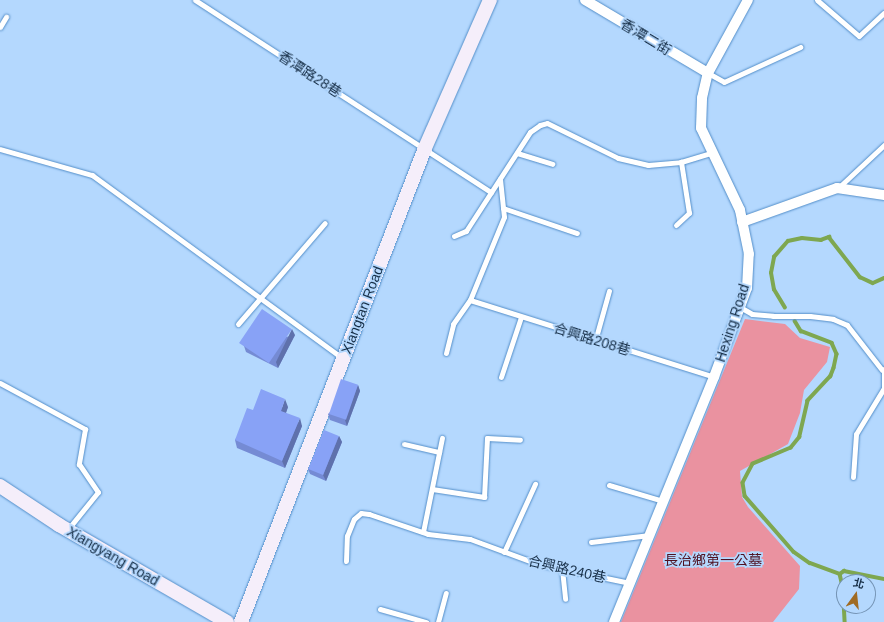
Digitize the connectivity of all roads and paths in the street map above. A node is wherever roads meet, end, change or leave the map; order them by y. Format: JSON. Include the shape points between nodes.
{"nodes":[{"id":1,"x":195,"y":0,"type":"edge"},
{"id":2,"x":490,"y":0,"type":"edge"},
{"id":3,"x":585,"y":0,"type":"edge"},
{"id":4,"x":748,"y":0,"type":"edge"},
{"id":5,"x":817,"y":0,"type":"edge"},
{"id":6,"x":884,"y":13,"type":"edge"},
{"id":7,"x":6,"y":17,"type":"dead end"},
{"id":8,"x":0,"y":27,"type":"edge"},
{"id":9,"x":800,"y":48,"type":"dead end"},
{"id":10,"x":708,"y":73,"type":"junction"},
{"id":11,"x":884,"y":145,"type":"edge"},
{"id":12,"x":425,"y":148,"type":"junction"},
{"id":13,"x":0,"y":149,"type":"edge"},
{"id":14,"x":714,"y":152,"type":"junction"},
{"id":15,"x":517,"y":153,"type":"junction"},
{"id":16,"x":681,"y":162,"type":"junction"},
{"id":17,"x":552,"y":164,"type":"dead end"},
{"id":18,"x":500,"y":179,"type":"junction"},
{"id":19,"x":837,"y":188,"type":"junction"},
{"id":20,"x":491,"y":192,"type":"junction"},
{"id":21,"x":884,"y":195,"type":"edge"},
{"id":22,"x":503,"y":208,"type":"junction"},
{"id":23,"x":742,"y":222,"type":"junction"},
{"id":24,"x":324,"y":223,"type":"dead end"},
{"id":25,"x":676,"y":225,"type":"dead end"},
{"id":26,"x":577,"y":234,"type":"dead end"},
{"id":27,"x":454,"y":236,"type":"dead end"},
{"id":28,"x":609,"y":291,"type":"dead end"},
{"id":29,"x":260,"y":298,"type":"junction"},
{"id":30,"x":470,"y":300,"type":"junction"},
{"id":31,"x":740,"y":307,"type":"junction"},
{"id":32,"x":521,"y":317,"type":"junction"},
{"id":33,"x":238,"y":324,"type":"dead end"},
{"id":34,"x":595,"y":341,"type":"junction"},
{"id":35,"x":446,"y":353,"type":"dead end"},
{"id":36,"x":343,"y":358,"type":"junction"},
{"id":37,"x":883,"y":369,"type":"edge"},
{"id":38,"x":501,"y":377,"type":"dead end"},
{"id":39,"x":714,"y":377,"type":"junction"},
{"id":40,"x":0,"y":383,"type":"edge"},
{"id":41,"x":442,"y":438,"type":"dead end"},
{"id":42,"x":520,"y":440,"type":"dead end"},
{"id":43,"x":404,"y":444,"type":"dead end"},
{"id":44,"x":439,"y":452,"type":"junction"},
{"id":45,"x":852,"y":477,"type":"dead end"},
{"id":46,"x":534,"y":484,"type":"dead end"},
{"id":47,"x":609,"y":485,"type":"dead end"},
{"id":48,"x":0,"y":486,"type":"edge"},
{"id":49,"x":432,"y":489,"type":"junction"},
{"id":50,"x":663,"y":501,"type":"junction"},
{"id":51,"x":68,"y":530,"type":"junction"},
{"id":52,"x":423,"y":532,"type":"junction"},
{"id":53,"x":650,"y":535,"type":"junction"},
{"id":54,"x":591,"y":542,"type":"dead end"},
{"id":55,"x":504,"y":552,"type":"junction"},
{"id":56,"x":346,"y":561,"type":"dead end"},
{"id":57,"x":562,"y":569,"type":"junction"},
{"id":58,"x":630,"y":583,"type":"junction"},
{"id":59,"x":446,"y":593,"type":"dead end"},
{"id":60,"x":565,"y":599,"type":"dead end"},
{"id":61,"x":380,"y":609,"type":"dead end"},
{"id":62,"x":227,"y":622,"type":"edge"},
{"id":63,"x":241,"y":622,"type":"edge"},
{"id":64,"x":426,"y":622,"type":"edge"},
{"id":65,"x":438,"y":622,"type":"edge"},
{"id":66,"x":614,"y":622,"type":"edge"}],
"edges":[{"from":1,"to":12,"type":"lane","name":"香潭路28巷"},
{"from":2,"to":12,"type":"street","name":"Xiangtan Road"},
{"from":3,"to":10,"type":"street","name":"香潭二街"},
{"from":4,"to":10,"type":"street","name":"Hexing Road"},
{"from":5,"to":6,"type":"lane","via":[[859,36]]},
{"from":7,"to":8,"type":"lane"},
{"from":9,"to":10,"type":"lane","via":[[724,82]]},
{"from":10,"to":14,"type":"street","name":"Hexing Road","via":[[702,98],[701,128]]},
{"from":11,"to":19,"type":"lane"},
{"from":12,"to":20,"type":"lane","name":"香潭路28巷"},
{"from":12,"to":36,"type":"street","name":"Xiangtan Road"},
{"from":13,"to":29,"type":"lane","via":[[92,175]]},
{"from":14,"to":16,"type":"lane"},
{"from":14,"to":23,"type":"street","name":"Hexing Road","via":[[740,210]]},
{"from":15,"to":16,"type":"lane","via":[[530,132],[548,123],[618,158],[648,165]]},
{"from":15,"to":17,"type":"lane"},
{"from":15,"to":18,"type":"lane"},
{"from":16,"to":25,"type":"lane","via":[[689,212]]},
{"from":18,"to":20,"type":"lane"},
{"from":18,"to":22,"type":"lane"},
{"from":19,"to":21,"type":"street"},
{"from":19,"to":23,"type":"street"},
{"from":20,"to":27,"type":"lane","via":[[466,231]]},
{"from":22,"to":26,"type":"lane"},
{"from":22,"to":30,"type":"lane","via":[[504,217]]},
{"from":23,"to":31,"type":"street","name":"Hexing Road","via":[[749,254],[747,288]]},
{"from":24,"to":29,"type":"lane"},
{"from":28,"to":34,"type":"lane"},
{"from":29,"to":33,"type":"lane"},
{"from":29,"to":36,"type":"lane"},
{"from":30,"to":32,"type":"lane","name":"合興路208巷"},
{"from":30,"to":35,"type":"lane","via":[[453,324]]},
{"from":31,"to":37,"type":"lane","via":[[752,314],[766,316],[833,318],[846,325]]},
{"from":31,"to":39,"type":"street","name":"Hexing Road"},
{"from":32,"to":34,"type":"lane","name":"合興路208巷"},
{"from":32,"to":38,"type":"lane"},
{"from":34,"to":39,"type":"lane","name":"合興路208巷"},
{"from":36,"to":63,"type":"street","name":"Xiangtan Road"},
{"from":37,"to":45,"type":"lane","via":[[884,388],[856,434]]},
{"from":39,"to":50,"type":"street","name":"Hexing Road"},
{"from":40,"to":51,"type":"lane","via":[[85,429],[79,464],[98,492]]},
{"from":41,"to":44,"type":"lane"},
{"from":42,"to":49,"type":"lane","via":[[487,438],[484,497]]},
{"from":43,"to":44,"type":"lane"},
{"from":44,"to":49,"type":"lane"},
{"from":46,"to":55,"type":"lane"},
{"from":47,"to":50,"type":"lane"},
{"from":48,"to":51,"type":"street","name":"Xiangyang Road"},
{"from":49,"to":52,"type":"lane"},
{"from":50,"to":53,"type":"street","name":"Hexing Road"},
{"from":51,"to":62,"type":"street","name":"Xiangyang Road"},
{"from":52,"to":55,"type":"lane","name":"合興路240巷","via":[[470,539]]},
{"from":52,"to":56,"type":"lane","name":"合興路240巷","via":[[389,519],[361,513],[354,519],[347,536]]},
{"from":53,"to":54,"type":"lane"},
{"from":53,"to":58,"type":"street","name":"Hexing Road"},
{"from":55,"to":57,"type":"lane","name":"合興路240巷"},
{"from":57,"to":58,"type":"lane","name":"合興路240巷"},
{"from":57,"to":60,"type":"lane"},
{"from":58,"to":66,"type":"street","name":"Hexing Road"},
{"from":59,"to":65,"type":"lane"},
{"from":61,"to":64,"type":"lane"}]}
